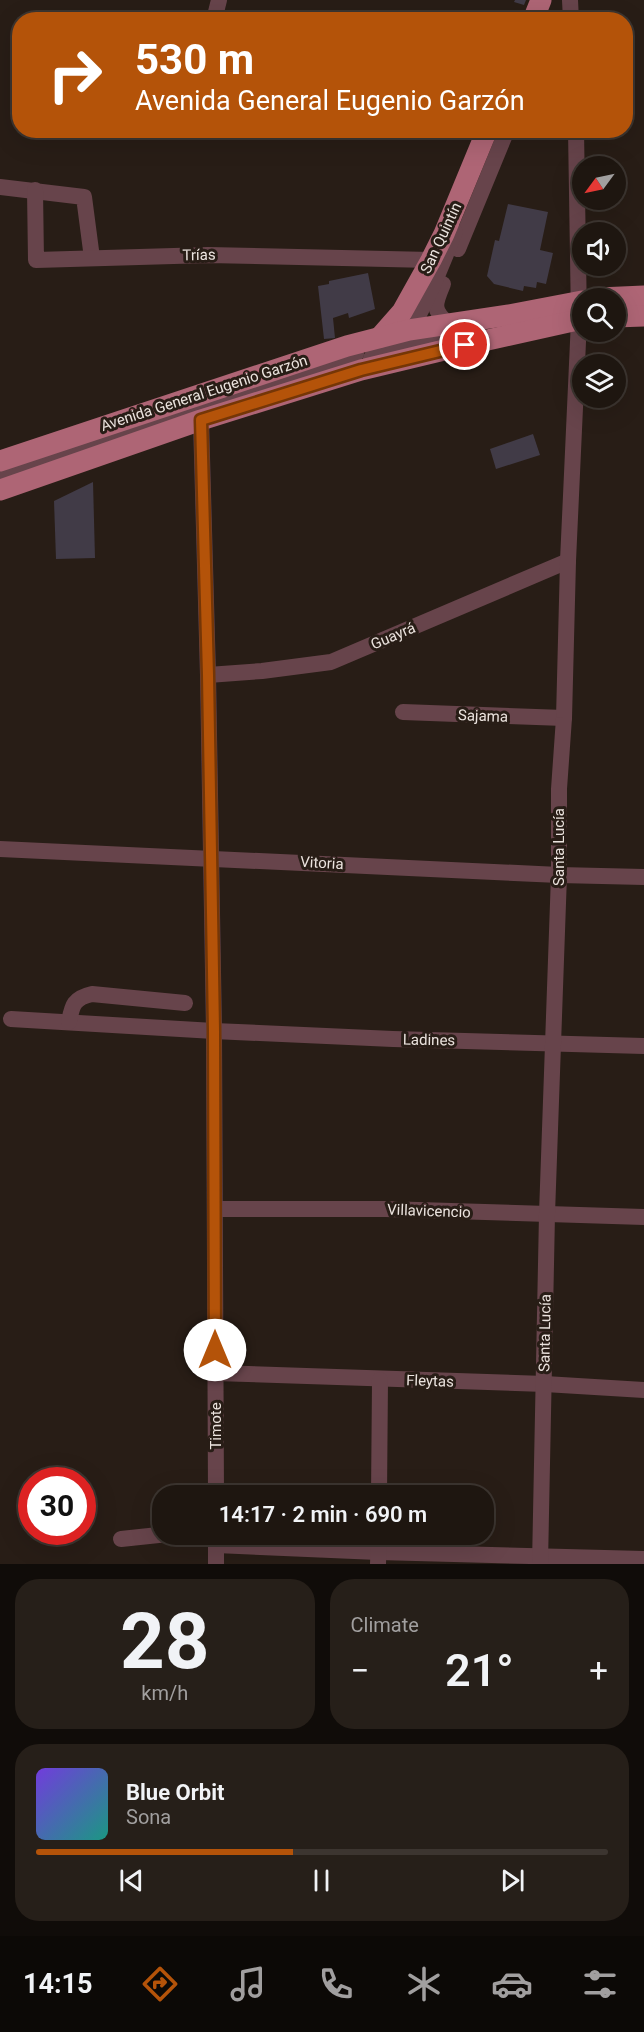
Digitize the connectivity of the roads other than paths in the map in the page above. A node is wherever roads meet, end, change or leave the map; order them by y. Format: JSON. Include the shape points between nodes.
{"nodes":[{"id":1,"x":484,"y":138,"type":"edge"},
{"id":2,"x":494,"y":138,"type":"edge"},
{"id":3,"x":504,"y":138,"type":"edge"},
{"id":4,"x":576,"y":138,"type":"edge"},
{"id":5,"x":0,"y":187,"type":"edge"},
{"id":6,"x":35,"y":190,"type":"junction"},
{"id":7,"x":92,"y":258,"type":"junction"},
{"id":8,"x":431,"y":260,"type":"junction"},
{"id":9,"x":582,"y":288,"type":"edge"},
{"id":10,"x":644,"y":296,"type":"edge"},
{"id":11,"x":626,"y":300,"type":"edge"},
{"id":12,"x":644,"y":306,"type":"edge"},
{"id":13,"x":626,"y":307,"type":"edge"},
{"id":14,"x":572,"y":310,"type":"edge"},
{"id":15,"x":572,"y":311,"type":"edge"},
{"id":16,"x":572,"y":312,"type":"edge"},
{"id":17,"x":644,"y":316,"type":"edge"},
{"id":18,"x":626,"y":317,"type":"edge"},
{"id":19,"x":414,"y":324,"type":"junction"},
{"id":20,"x":449,"y":324,"type":"junction"},
{"id":21,"x":380,"y":338,"type":"junction"},
{"id":22,"x":581,"y":342,"type":"edge"},
{"id":23,"x":333,"y":364,"type":"junction"},
{"id":24,"x":201,"y":420,"type":"junction"},
{"id":25,"x":0,"y":461,"type":"edge"},
{"id":26,"x":0,"y":476,"type":"edge"},
{"id":27,"x":0,"y":490,"type":"edge"},
{"id":28,"x":568,"y":561,"type":"junction"},
{"id":29,"x":208,"y":675,"type":"junction"},
{"id":30,"x":403,"y":712,"type":"dead end"},
{"id":31,"x":564,"y":718,"type":"junction"},
{"id":32,"x":0,"y":849,"type":"edge"},
{"id":33,"x":211,"y":858,"type":"junction"},
{"id":34,"x":559,"y":875,"type":"junction"},
{"id":35,"x":644,"y":877,"type":"edge"},
{"id":36,"x":185,"y":1003,"type":"dead end"},
{"id":37,"x":10,"y":1019,"type":"dead end"},
{"id":38,"x":69,"y":1023,"type":"junction"},
{"id":39,"x":214,"y":1031,"type":"junction"},
{"id":40,"x":553,"y":1043,"type":"junction"},
{"id":41,"x":644,"y":1046,"type":"edge"},
{"id":42,"x":215,"y":1209,"type":"junction"},
{"id":43,"x":547,"y":1214,"type":"junction"},
{"id":44,"x":644,"y":1217,"type":"edge"},
{"id":45,"x":216,"y":1373,"type":"junction"},
{"id":46,"x":380,"y":1380,"type":"junction"},
{"id":47,"x":545,"y":1384,"type":"junction"},
{"id":48,"x":644,"y":1390,"type":"edge"},
{"id":49,"x":216,"y":1485,"type":"edge"},
{"id":50,"x":379,"y":1485,"type":"edge"},
{"id":51,"x":152,"y":1536,"type":"edge"},
{"id":52,"x":121,"y":1539,"type":"dead end"},
{"id":53,"x":216,"y":1545,"type":"edge"},
{"id":54,"x":297,"y":1545,"type":"edge"},
{"id":55,"x":378,"y":1550,"type":"edge"},
{"id":56,"x":644,"y":1559,"type":"edge"},
{"id":57,"x":540,"y":1560,"type":"edge"},
{"id":58,"x":216,"y":1564,"type":"edge"}],
"edges":[{"from":1,"to":8,"type":"main road","name":"San Quintín"},
{"from":2,"to":19,"type":"street","name":"San Quintín"},
{"from":3,"to":20,"type":"street","name":"San Quintín","via":[[435,303],[437,313]]},
{"from":4,"to":9,"type":"street","name":"Santa Lucía"},
{"from":5,"to":6,"type":"street"},
{"from":6,"to":7,"type":"street","via":[[84,197]]},
{"from":6,"to":7,"type":"street","name":"Trías","via":[[36,260]]},
{"from":7,"to":8,"type":"street","name":"Trías","via":[[208,255]]},
{"from":8,"to":21,"type":"main road","name":"San Quintín","via":[[402,312]]},
{"from":10,"to":11,"type":"main road","name":"Avenida General Eugenio Garzón"},
{"from":12,"to":13,"type":"street"},
{"from":14,"to":20,"type":"main road","name":"Avenida General Eugenio Garzón"},
{"from":15,"to":23,"type":"street","name":"Avenida General Eugenio Garzón","via":[[428,337],[386,354],[341,366]]},
{"from":16,"to":24,"type":"main road","name":"Avenida General Eugenio Garzón"},
{"from":17,"to":18,"type":"main road"},
{"from":19,"to":20,"type":"main road","name":"Avenida General Eugenio Garzón"},
{"from":19,"to":21,"type":"main road","name":"Avenida General Eugenio Garzón"},
{"from":19,"to":23,"type":"street","name":"Avenida General Eugenio Garzón","via":[[392,343]]},
{"from":21,"to":25,"type":"main road","name":"Avenida General Eugenio Garzón"},
{"from":22,"to":28,"type":"street","name":"Santa Lucía"},
{"from":23,"to":26,"type":"street","name":"Avenida General Eugenio Garzón"},
{"from":24,"to":27,"type":"main road","name":"Avenida General Eugenio Garzón"},
{"from":24,"to":29,"type":"street","name":"Timote"},
{"from":28,"to":29,"type":"street","name":"Guayrá","via":[[331,662]]},
{"from":28,"to":31,"type":"street","name":"Santa Lucía"},
{"from":29,"to":33,"type":"street","name":"Timote"},
{"from":30,"to":31,"type":"street","name":"Sajama"},
{"from":31,"to":34,"type":"street","name":"Santa Lucía"},
{"from":32,"to":33,"type":"street","name":"Vitoria"},
{"from":33,"to":34,"type":"street","name":"Vitoria"},
{"from":33,"to":39,"type":"street","name":"Timote"},
{"from":34,"to":35,"type":"street","name":"Vitoria"},
{"from":34,"to":40,"type":"street","name":"Santa Lucía"},
{"from":36,"to":38,"type":"street","via":[[92,994],[76,1002]]},
{"from":37,"to":38,"type":"street","name":"Ladines"},
{"from":38,"to":39,"type":"street","name":"Ladines"},
{"from":39,"to":40,"type":"street","name":"Ladines"},
{"from":39,"to":42,"type":"street","name":"Timote"},
{"from":40,"to":41,"type":"street","name":"Ladines"},
{"from":40,"to":43,"type":"street","name":"Santa Lucía"},
{"from":42,"to":43,"type":"street","name":"Villavicencio"},
{"from":42,"to":45,"type":"street","name":"Timote"},
{"from":43,"to":44,"type":"street","name":"Villavicencio"},
{"from":43,"to":47,"type":"street","name":"Santa Lucía"},
{"from":45,"to":46,"type":"street","name":"Fleytas"},
{"from":45,"to":49,"type":"street","name":"Timote"},
{"from":46,"to":47,"type":"street","name":"Fleytas"},
{"from":46,"to":50,"type":"street"},
{"from":47,"to":48,"type":"street","name":"Fleytas"},
{"from":47,"to":57,"type":"street","name":"Santa Lucía"},
{"from":51,"to":52,"type":"street"},
{"from":53,"to":58,"type":"street"},
{"from":54,"to":55,"type":"street"},
{"from":55,"to":57,"type":"street"},
{"from":56,"to":57,"type":"street"}]}
